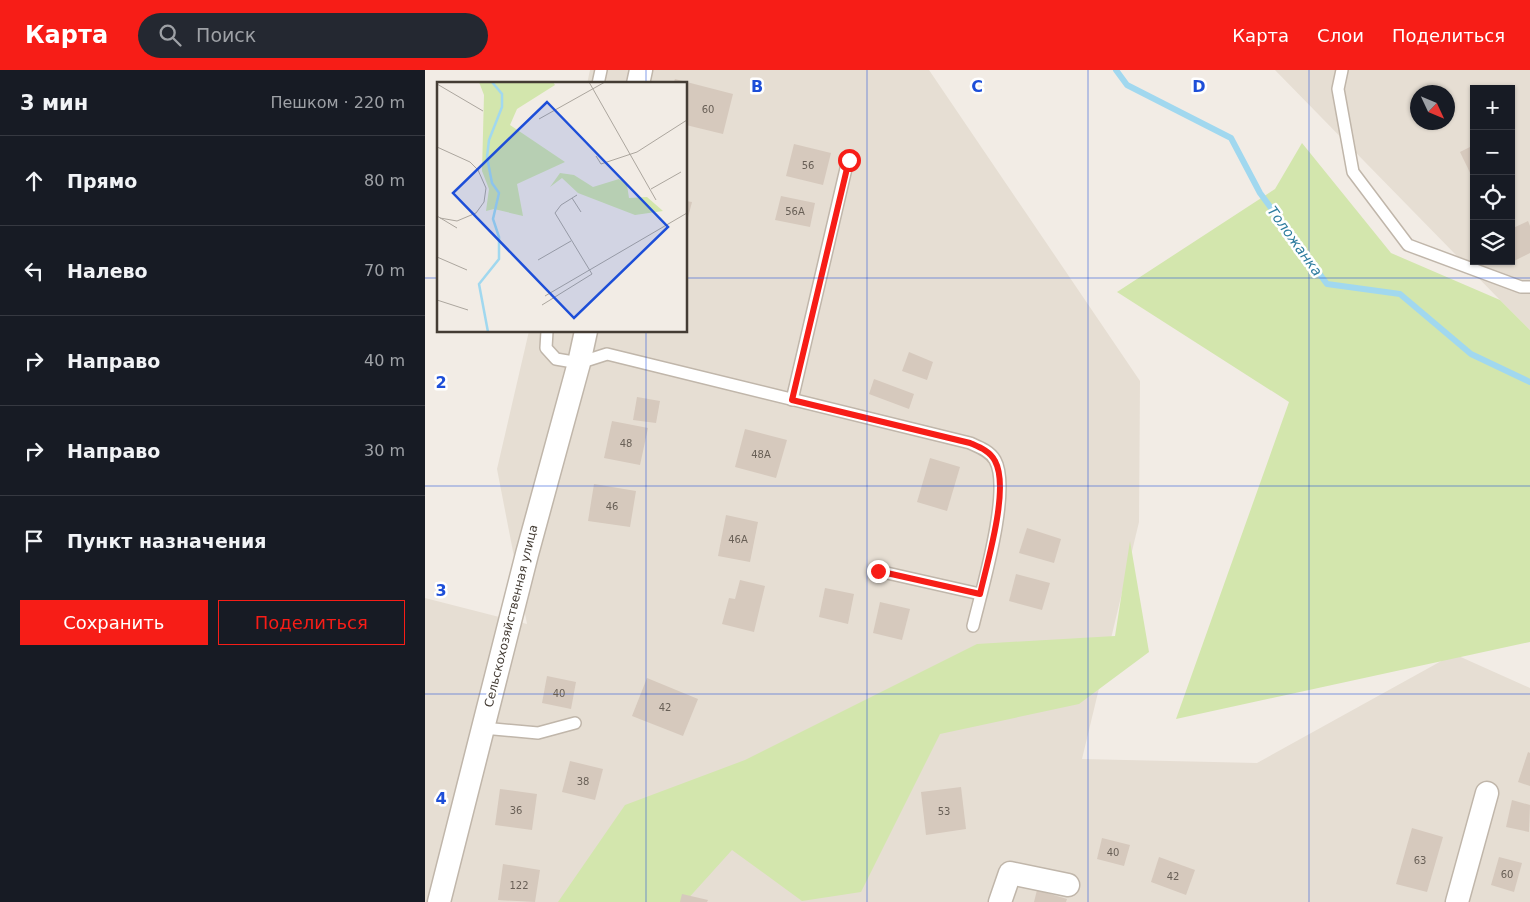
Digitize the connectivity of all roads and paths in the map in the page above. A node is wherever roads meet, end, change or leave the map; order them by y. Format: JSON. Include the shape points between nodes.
{"nodes":[{"id":1,"x":1342,"y":70,"type":"edge"},
{"id":2,"x":849,"y":160,"type":"dead end"},
{"id":3,"x":1530,"y":287,"type":"edge"},
{"id":4,"x":547,"y":332,"type":"edge"},
{"id":5,"x":586,"y":332,"type":"edge"},
{"id":6,"x":579,"y":363,"type":"junction"},
{"id":7,"x":792,"y":400,"type":"junction"},
{"id":8,"x":878,"y":571,"type":"dead end"},
{"id":9,"x":980,"y":594,"type":"junction"},
{"id":10,"x":973,"y":626,"type":"dead end"},
{"id":11,"x":575,"y":723,"type":"dead end"},
{"id":12,"x":483,"y":728,"type":"junction"},
{"id":13,"x":1487,"y":792,"type":"dead end"},
{"id":14,"x":1068,"y":885,"type":"dead end"},
{"id":15,"x":439,"y":902,"type":"edge"},
{"id":16,"x":1000,"y":902,"type":"edge"},
{"id":17,"x":1457,"y":902,"type":"edge"}],
"edges":[{"from":1,"to":3,"type":"lane","via":[[1338,89],[1353,172],[1408,245],[1521,287]]},
{"from":2,"to":7,"type":"lane"},
{"from":4,"to":6,"type":"lane","via":[[546,348],[555,359]]},
{"from":5,"to":6,"type":"street","name":"Сельскохозяйственная улица"},
{"from":6,"to":7,"type":"lane","via":[[607,354]]},
{"from":6,"to":12,"type":"street","name":"Сельскохозяйственная улица"},
{"from":7,"to":9,"type":"lane","via":[[970,443],[986,450],[995,460],[999,472],[999,511]]},
{"from":8,"to":9,"type":"lane"},
{"from":9,"to":10,"type":"lane"},
{"from":11,"to":12,"type":"lane","via":[[538,733]]},
{"from":12,"to":15,"type":"street","name":"Сельскохозяйственная улица"},
{"from":13,"to":17,"type":"street"},
{"from":14,"to":16,"type":"street","via":[[1010,873]]}]}
